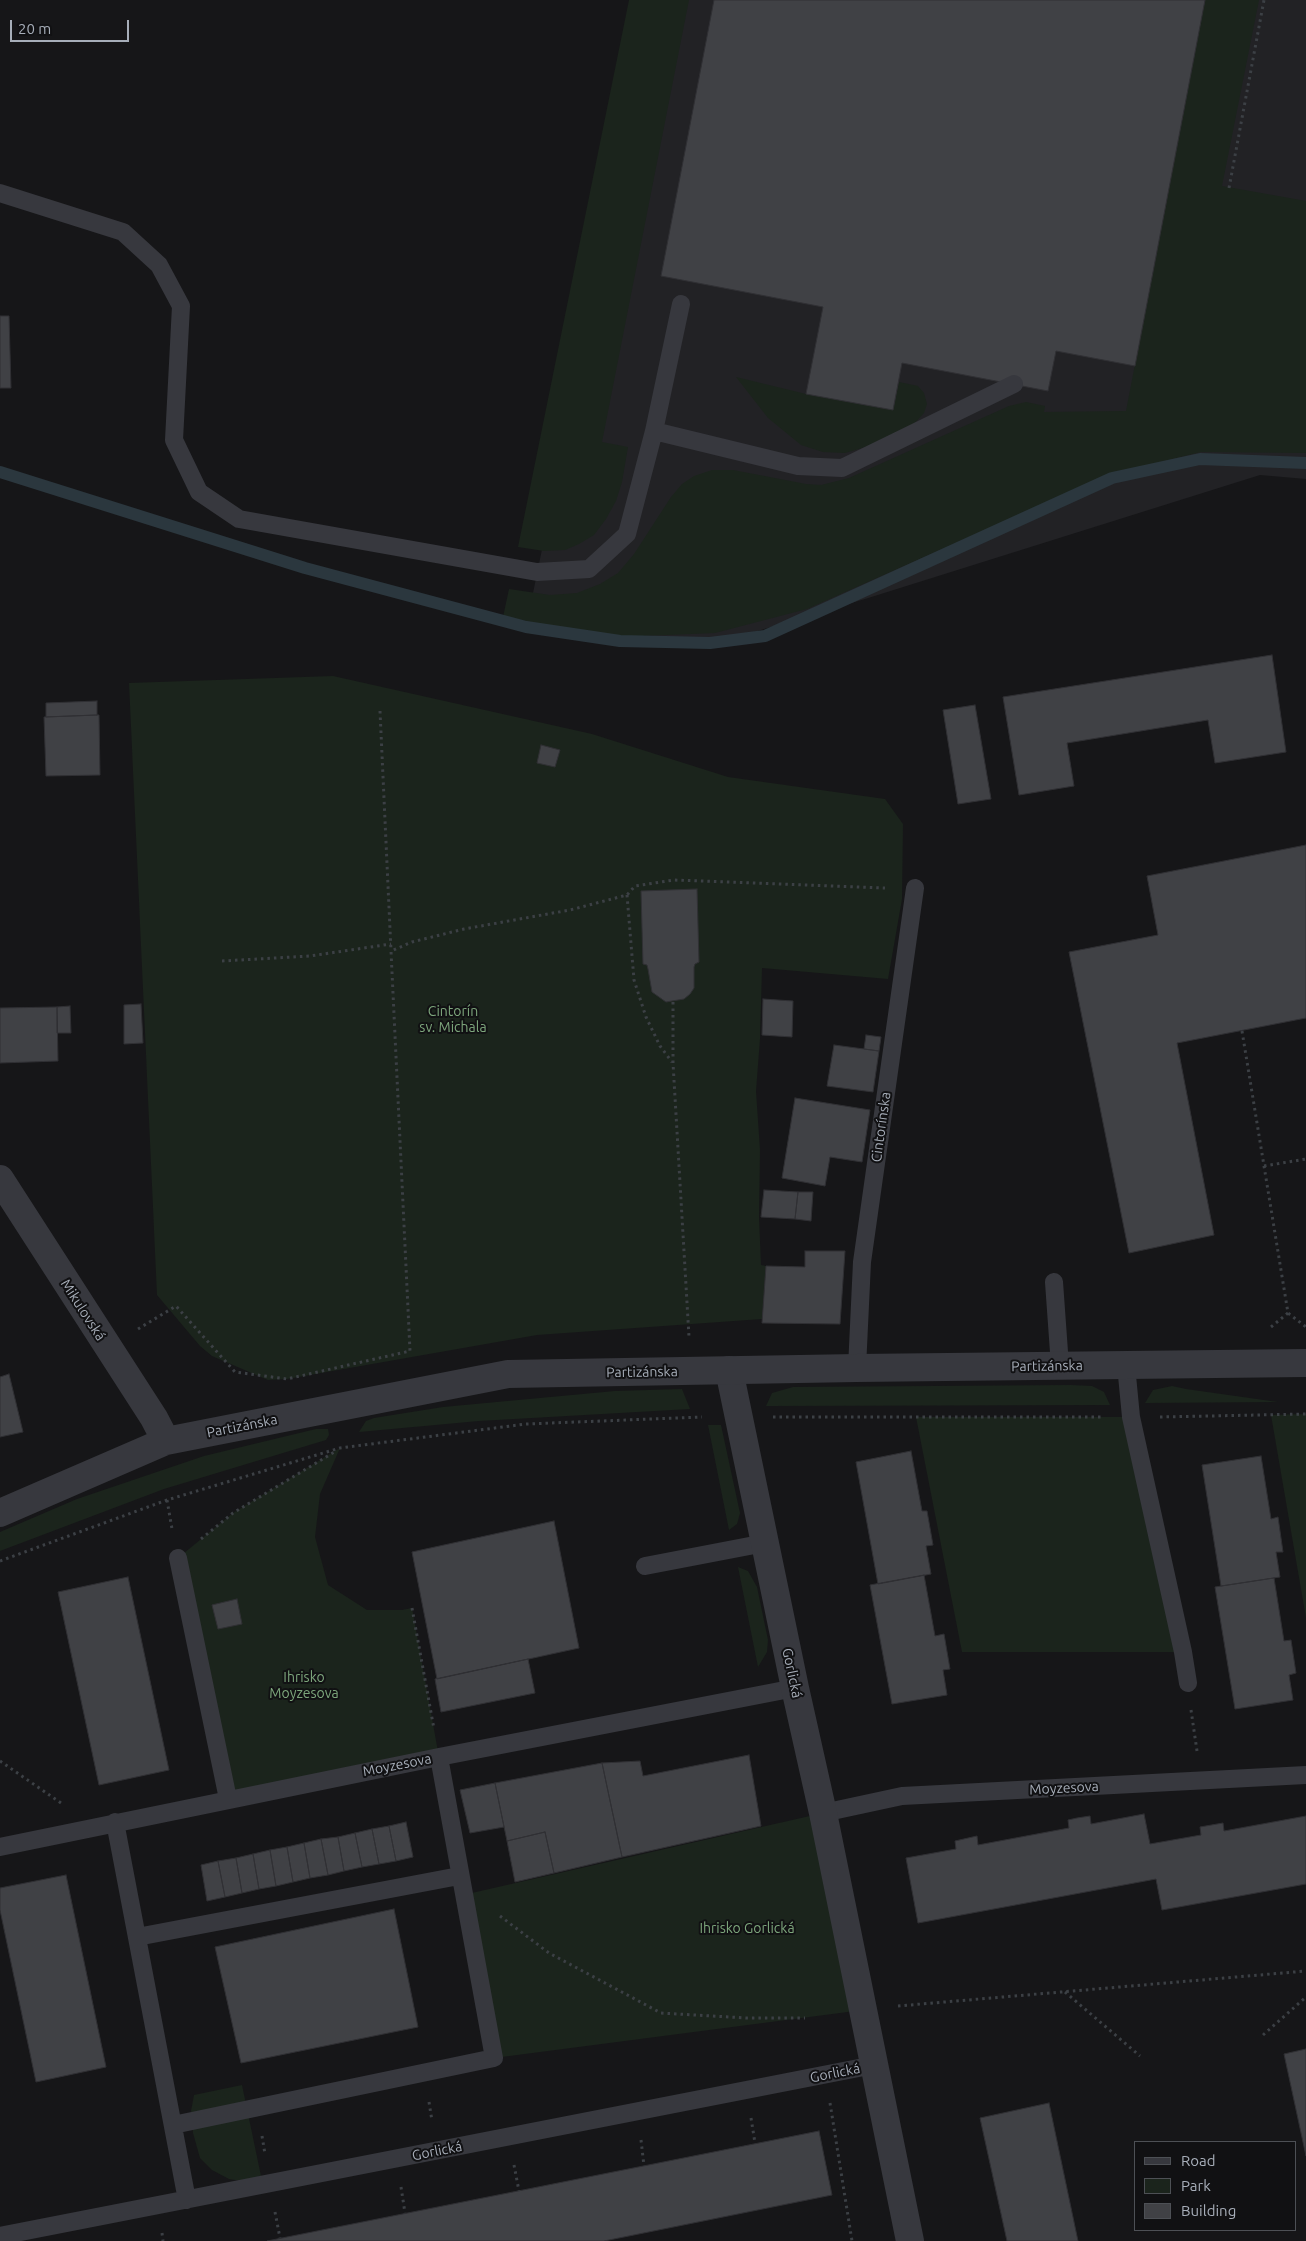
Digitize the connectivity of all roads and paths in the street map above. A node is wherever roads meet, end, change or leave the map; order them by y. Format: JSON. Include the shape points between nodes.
{"nodes":[{"id":1,"x":1264,"y":0,"type":"edge"},
{"id":2,"x":1229,"y":188,"type":"dead end"},
{"id":3,"x":0,"y":193,"type":"edge"},
{"id":4,"x":681,"y":304,"type":"dead end"},
{"id":5,"x":1014,"y":384,"type":"dead end"},
{"id":6,"x":654,"y":431,"type":"junction"},
{"id":7,"x":380,"y":710,"type":"dead end"},
{"id":8,"x":915,"y":888,"type":"joint"},
{"id":9,"x":628,"y":894,"type":"junction"},
{"id":10,"x":391,"y":944,"type":"junction"},
{"id":11,"x":391,"y":951,"type":"junction"},
{"id":12,"x":222,"y":961,"type":"dead end"},
{"id":13,"x":672,"y":1002,"type":"dead end"},
{"id":14,"x":1242,"y":1031,"type":"dead end"},
{"id":15,"x":673,"y":1063,"type":"junction"},
{"id":16,"x":1306,"y":1159,"type":"edge"},
{"id":17,"x":1264,"y":1166,"type":"junction"},
{"id":18,"x":0,"y":1180,"type":"edge"},
{"id":19,"x":1054,"y":1282,"type":"dead end"},
{"id":20,"x":1288,"y":1313,"type":"junction"},
{"id":21,"x":1306,"y":1327,"type":"edge"},
{"id":22,"x":135,"y":1331,"type":"dead end"},
{"id":23,"x":1266,"y":1332,"type":"dead end"},
{"id":24,"x":689,"y":1342,"type":"dead end"},
{"id":25,"x":1306,"y":1363,"type":"edge"},
{"id":26,"x":1126,"y":1365,"type":"junction"},
{"id":27,"x":1060,"y":1366,"type":"junction"},
{"id":28,"x":857,"y":1368,"type":"junction"},
{"id":29,"x":729,"y":1370,"type":"junction"},
{"id":30,"x":1306,"y":1414,"type":"edge"},
{"id":31,"x":702,"y":1417,"type":"dead end"},
{"id":32,"x":772,"y":1417,"type":"dead end"},
{"id":33,"x":1131,"y":1417,"type":"junction"},
{"id":34,"x":166,"y":1441,"type":"junction"},
{"id":35,"x":340,"y":1448,"type":"junction"},
{"id":36,"x":0,"y":1514,"type":"edge"},
{"id":37,"x":765,"y":1543,"type":"junction"},
{"id":38,"x":178,"y":1558,"type":"joint"},
{"id":39,"x":0,"y":1561,"type":"edge"},
{"id":40,"x":645,"y":1566,"type":"dead end"},
{"id":41,"x":412,"y":1608,"type":"dead end"},
{"id":42,"x":1188,"y":1683,"type":"joint"},
{"id":43,"x":794,"y":1688,"type":"junction"},
{"id":44,"x":439,"y":1757,"type":"junction"},
{"id":45,"x":0,"y":1761,"type":"edge"},
{"id":46,"x":1306,"y":1775,"type":"edge"},
{"id":47,"x":1201,"y":1780,"type":"junction"},
{"id":48,"x":228,"y":1799,"type":"junction"},
{"id":49,"x":823,"y":1813,"type":"junction"},
{"id":50,"x":115,"y":1822,"type":"junction"},
{"id":51,"x":90,"y":1828,"type":"junction"},
{"id":52,"x":0,"y":1847,"type":"edge"},
{"id":53,"x":460,"y":1881,"type":"junction"},
{"id":54,"x":137,"y":1937,"type":"junction"},
{"id":55,"x":1306,"y":1971,"type":"edge"},
{"id":56,"x":1066,"y":1992,"type":"junction"},
{"id":57,"x":1306,"y":1997,"type":"edge"},
{"id":58,"x":895,"y":2007,"type":"dead end"},
{"id":59,"x":805,"y":2018,"type":"dead end"},
{"id":60,"x":1263,"y":2035,"type":"dead end"},
{"id":61,"x":1140,"y":2056,"type":"dead end"},
{"id":62,"x":874,"y":2065,"type":"junction"},
{"id":63,"x":423,"y":2072,"type":"junction"},
{"id":64,"x":825,"y":2075,"type":"junction"},
{"id":65,"x":258,"y":2107,"type":"junction"},
{"id":66,"x":173,"y":2125,"type":"junction"},
{"id":67,"x":438,"y":2150,"type":"junction"},
{"id":68,"x":270,"y":2184,"type":"junction"},
{"id":69,"x":187,"y":2200,"type":"junction"},
{"id":70,"x":0,"y":2236,"type":"edge"},
{"id":71,"x":852,"y":2241,"type":"edge"},
{"id":72,"x":910,"y":2241,"type":"edge"}],
"edges":[{"from":1,"to":2,"type":"path"},
{"from":3,"to":6,"type":"lane","via":[[123,232],[159,264],[181,306],[174,440],[199,492],[239,519],[537,572],[588,569],[627,534]]},
{"from":4,"to":6,"type":"lane"},
{"from":5,"to":6,"type":"lane","via":[[842,468],[798,466]]},
{"from":7,"to":10,"type":"path"},
{"from":8,"to":9,"type":"path","via":[[674,880],[635,886]]},
{"from":8,"to":28,"type":"lane","name":"Cintorínska","via":[[862,1262]]},
{"from":9,"to":11,"type":"path","via":[[570,910],[464,929],[412,942]]},
{"from":9,"to":15,"type":"path","via":[[634,980],[646,1017],[660,1046]]},
{"from":10,"to":11,"type":"path"},
{"from":10,"to":12,"type":"path","via":[[310,956]]},
{"from":11,"to":22,"type":"path","via":[[410,1351],[287,1379],[235,1372],[176,1306]]},
{"from":13,"to":15,"type":"path"},
{"from":14,"to":17,"type":"path"},
{"from":15,"to":24,"type":"path"},
{"from":16,"to":17,"type":"path"},
{"from":17,"to":20,"type":"path"},
{"from":18,"to":34,"type":"street","name":"Mikulovská"},
{"from":19,"to":27,"type":"lane"},
{"from":20,"to":21,"type":"path"},
{"from":20,"to":23,"type":"path"},
{"from":25,"to":26,"type":"street","name":"Partizánska"},
{"from":26,"to":27,"type":"street","name":"Partizánska"},
{"from":26,"to":33,"type":"lane"},
{"from":27,"to":28,"type":"street","name":"Partizánska"},
{"from":28,"to":29,"type":"street","name":"Partizánska"},
{"from":29,"to":34,"type":"street","name":"Partizánska","via":[[508,1374]]},
{"from":29,"to":37,"type":"street","name":"Gorlická"},
{"from":30,"to":33,"type":"path"},
{"from":31,"to":35,"type":"path","via":[[526,1424]]},
{"from":32,"to":33,"type":"path"},
{"from":33,"to":42,"type":"lane"},
{"from":34,"to":36,"type":"street","name":"Partizánska"},
{"from":35,"to":38,"type":"path","via":[[233,1513]]},
{"from":35,"to":39,"type":"path","via":[[166,1500]]},
{"from":37,"to":40,"type":"lane"},
{"from":37,"to":43,"type":"street","name":"Gorlická"},
{"from":38,"to":48,"type":"lane"},
{"from":41,"to":44,"type":"path"},
{"from":42,"to":47,"type":"path"},
{"from":43,"to":44,"type":"lane","name":"Moyzesova"},
{"from":43,"to":49,"type":"street","name":"Gorlická"},
{"from":44,"to":48,"type":"lane","name":"Moyzesova"},
{"from":44,"to":53,"type":"lane"},
{"from":45,"to":51,"type":"path","via":[[64,1805]]},
{"from":46,"to":47,"type":"lane","name":"Moyzesova"},
{"from":47,"to":49,"type":"lane","name":"Moyzesova","via":[[902,1796]]},
{"from":48,"to":50,"type":"lane","name":"Moyzesova"},
{"from":49,"to":62,"type":"street","name":"Gorlická"},
{"from":50,"to":51,"type":"lane","name":"Moyzesova"},
{"from":50,"to":54,"type":"lane"},
{"from":51,"to":52,"type":"lane","name":"Moyzesova"},
{"from":53,"to":54,"type":"lane"},
{"from":53,"to":59,"type":"path","via":[[549,1953],[661,2013]]},
{"from":53,"to":63,"type":"lane","via":[[494,2058]]},
{"from":54,"to":66,"type":"lane"},
{"from":55,"to":56,"type":"path"},
{"from":56,"to":58,"type":"path"},
{"from":56,"to":61,"type":"path"},
{"from":57,"to":60,"type":"path"},
{"from":62,"to":64,"type":"lane","name":"Gorlická"},
{"from":62,"to":72,"type":"street","name":"Gorlická"},
{"from":63,"to":65,"type":"lane"},
{"from":63,"to":67,"type":"path"},
{"from":64,"to":67,"type":"lane","name":"Gorlická"},
{"from":64,"to":71,"type":"path"},
{"from":65,"to":66,"type":"lane"},
{"from":65,"to":68,"type":"path"},
{"from":66,"to":69,"type":"lane"},
{"from":67,"to":68,"type":"lane","name":"Gorlická"},
{"from":68,"to":69,"type":"lane","name":"Gorlická"},
{"from":69,"to":70,"type":"lane","name":"Gorlická"}]}
